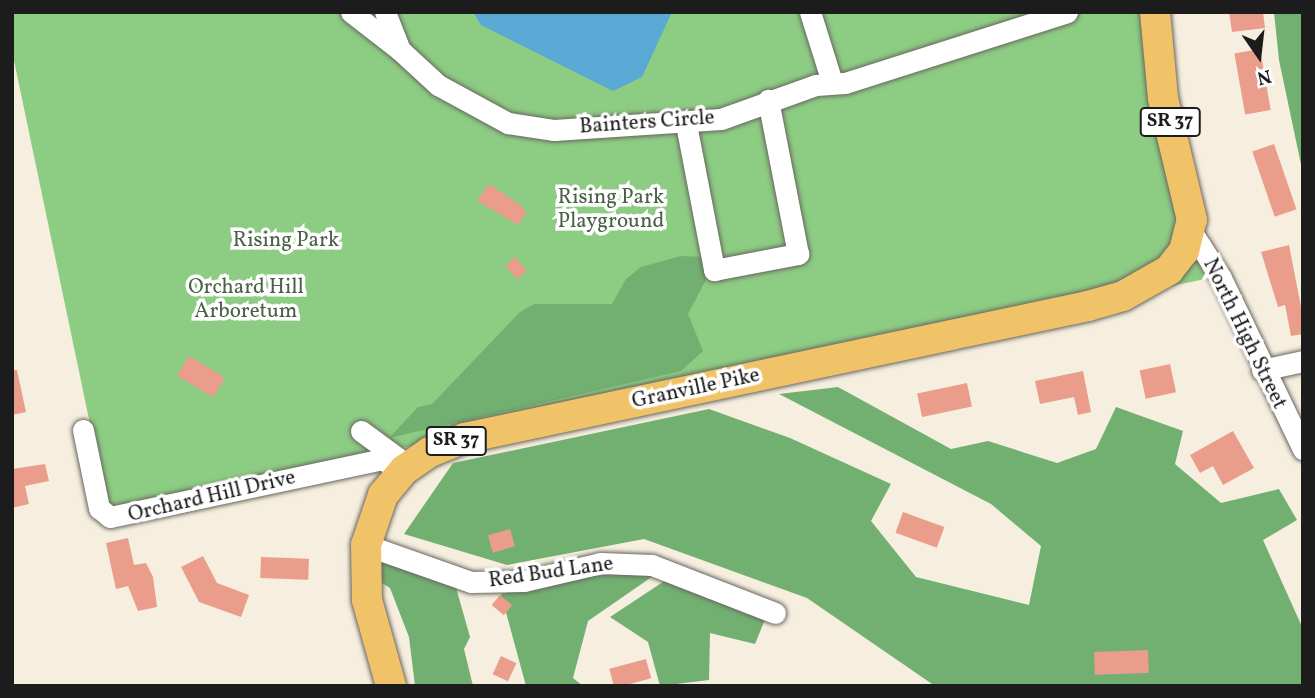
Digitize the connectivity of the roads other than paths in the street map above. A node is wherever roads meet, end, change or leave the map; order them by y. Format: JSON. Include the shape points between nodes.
{"nodes":[{"id":1,"x":351,"y":12,"type":"edge"},
{"id":2,"x":386,"y":12,"type":"edge"},
{"id":3,"x":810,"y":12,"type":"edge"},
{"id":4,"x":1067,"y":12,"type":"edge"},
{"id":5,"x":1155,"y":12,"type":"edge"},
{"id":6,"x":400,"y":50,"type":"junction"},
{"id":7,"x":832,"y":82,"type":"junction"},
{"id":8,"x":768,"y":100,"type":"junction"},
{"id":9,"x":687,"y":124,"type":"junction"},
{"id":10,"x":1191,"y":231,"type":"junction"},
{"id":11,"x":1303,"y":361,"type":"edge"},
{"id":12,"x":1262,"y":370,"type":"junction"},
{"id":13,"x":83,"y":430,"type":"dead end"},
{"id":14,"x":361,"y":431,"type":"dead end"},
{"id":15,"x":1303,"y":449,"type":"edge"},
{"id":16,"x":405,"y":470,"type":"junction"},
{"id":17,"x":366,"y":545,"type":"junction"},
{"id":18,"x":775,"y":613,"type":"dead end"},
{"id":19,"x":391,"y":686,"type":"edge"}],
"edges":[{"from":1,"to":6,"type":"street"},
{"from":2,"to":6,"type":"street","name":"Bainters Circle"},
{"from":3,"to":7,"type":"street"},
{"from":4,"to":7,"type":"street","name":"Bainters Circle","via":[[845,83]]},
{"from":5,"to":10,"type":"highway","name":"North High Street","number":"SR 37","via":[[1163,98],[1191,202]]},
{"from":6,"to":9,"type":"street","name":"Bainters Circle","via":[[439,85],[508,123],[554,130]]},
{"from":7,"to":8,"type":"street","name":"Bainters Circle"},
{"from":8,"to":9,"type":"street","name":"Bainters Circle","via":[[721,119]]},
{"from":8,"to":9,"type":"street","via":[[798,254],[714,270]]},
{"from":10,"to":12,"type":"street","name":"North High Street","via":[[1221,278]]},
{"from":10,"to":16,"type":"highway","name":"Granville Pike","number":"SR 37","via":[[1184,251],[1169,270],[1124,296],[465,438]]},
{"from":11,"to":12,"type":"street"},
{"from":12,"to":15,"type":"street","name":"North High Street"},
{"from":13,"to":16,"type":"street","name":"Orchard Hill Drive","via":[[99,508],[110,517],[383,459]]},
{"from":14,"to":16,"type":"street"},
{"from":16,"to":17,"type":"highway","name":"Granville Pike","number":"SR 37","via":[[377,507]]},
{"from":17,"to":18,"type":"street","name":"Red Bud Lane","via":[[486,583],[524,581],[601,563],[652,565]]},
{"from":17,"to":19,"type":"highway","name":"Granville Pike","number":"SR 37","via":[[367,600]]}]}
